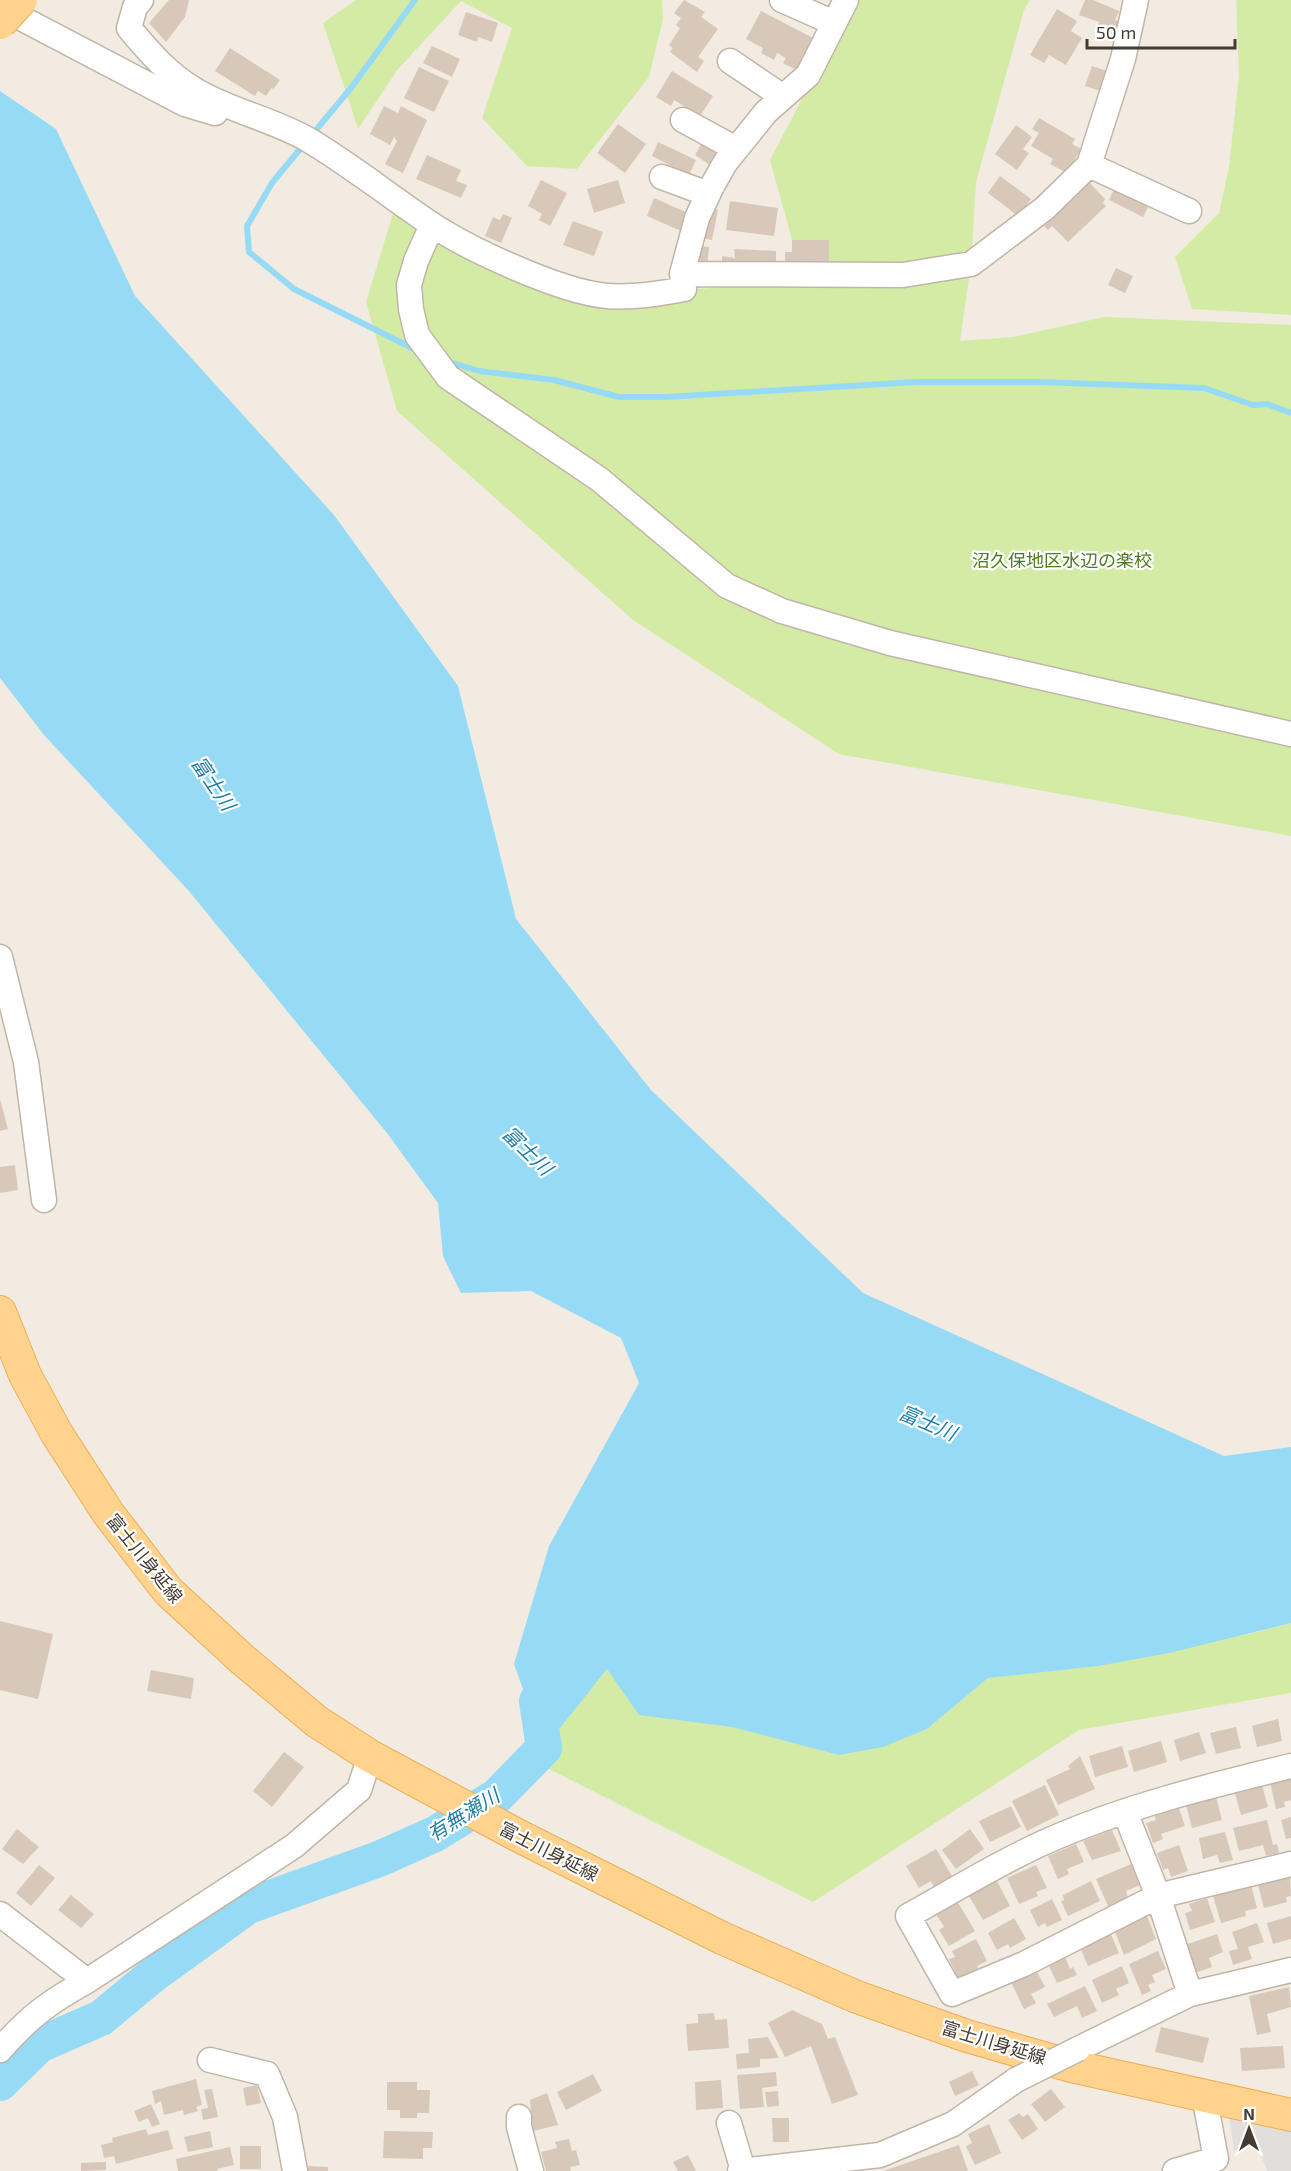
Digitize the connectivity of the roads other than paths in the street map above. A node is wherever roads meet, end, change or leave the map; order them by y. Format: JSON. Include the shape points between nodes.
{"nodes":[{"id":1,"x":21,"y":0,"type":"edge"},
{"id":2,"x":782,"y":0,"type":"edge"},
{"id":3,"x":846,"y":0,"type":"edge"},
{"id":4,"x":1136,"y":0,"type":"edge"},
{"id":5,"x":135,"y":2,"type":"edge"},
{"id":6,"x":0,"y":7,"type":"edge"},
{"id":7,"x":0,"y":22,"type":"edge"},
{"id":8,"x":834,"y":23,"type":"junction"},
{"id":9,"x":730,"y":61,"type":"dead end"},
{"id":10,"x":783,"y":97,"type":"junction"},
{"id":11,"x":258,"y":116,"type":"junction"},
{"id":12,"x":683,"y":120,"type":"dead end"},
{"id":13,"x":736,"y":149,"type":"junction"},
{"id":14,"x":1089,"y":165,"type":"junction"},
{"id":15,"x":662,"y":177,"type":"dead end"},
{"id":16,"x":708,"y":194,"type":"junction"},
{"id":17,"x":1189,"y":211,"type":"dead end"},
{"id":18,"x":432,"y":225,"type":"junction"},
{"id":19,"x":682,"y":274,"type":"junction"},
{"id":20,"x":1291,"y":734,"type":"edge"},
{"id":21,"x":0,"y":957,"type":"edge"},
{"id":22,"x":44,"y":1200,"type":"dead end"},
{"id":23,"x":0,"y":1312,"type":"edge"},
{"id":24,"x":373,"y":1758,"type":"junction"},
{"id":25,"x":1291,"y":1766,"type":"edge"},
{"id":26,"x":1125,"y":1812,"type":"junction"},
{"id":27,"x":1291,"y":1864,"type":"edge"},
{"id":28,"x":1158,"y":1896,"type":"junction"},
{"id":29,"x":0,"y":1914,"type":"edge"},
{"id":30,"x":1291,"y":1970,"type":"edge"},
{"id":31,"x":87,"y":1981,"type":"junction"},
{"id":32,"x":1190,"y":1994,"type":"junction"},
{"id":33,"x":0,"y":2050,"type":"edge"},
{"id":34,"x":210,"y":2060,"type":"dead end"},
{"id":35,"x":1204,"y":2095,"type":"junction"},
{"id":36,"x":1291,"y":2115,"type":"edge"},
{"id":37,"x":519,"y":2117,"type":"dead end"},
{"id":38,"x":729,"y":2123,"type":"dead end"},
{"id":39,"x":742,"y":2170,"type":"edge"},
{"id":40,"x":295,"y":2171,"type":"edge"},
{"id":41,"x":531,"y":2171,"type":"edge"},
{"id":42,"x":1175,"y":2171,"type":"edge"}],
"edges":[{"from":1,"to":7,"type":"main road","bridge":true},
{"from":2,"to":8,"type":"street"},
{"from":3,"to":8,"type":"street"},
{"from":4,"to":14,"type":"street","via":[[1123,59]]},
{"from":5,"to":11,"type":"street","via":[[129,28],[158,63],[196,90]]},
{"from":6,"to":11,"type":"street","via":[[185,104],[247,124]]},
{"from":8,"to":10,"type":"street","via":[[808,75]]},
{"from":9,"to":10,"type":"street"},
{"from":10,"to":13,"type":"street"},
{"from":11,"to":18,"type":"street","via":[[322,148]]},
{"from":12,"to":13,"type":"street"},
{"from":13,"to":16,"type":"street"},
{"from":14,"to":17,"type":"street"},
{"from":14,"to":19,"type":"street","via":[[1045,208],[971,264],[903,275]]},
{"from":15,"to":16,"type":"street"},
{"from":16,"to":19,"type":"street","via":[[697,218]]},
{"from":18,"to":19,"type":"street","via":[[502,261],[556,283],[605,296],[684,289]]},
{"from":18,"to":20,"type":"street","via":[[409,285],[417,335],[448,377],[599,478],[728,586],[782,611],[890,643]]},
{"from":21,"to":22,"type":"street","via":[[26,1062]]},
{"from":23,"to":24,"type":"main road","name":"富士川身延線","via":[[25,1375],[57,1434],[108,1513],[168,1591],[306,1713]]},
{"from":24,"to":31,"type":"street","via":[[359,1790],[294,1846]]},
{"from":24,"to":35,"type":"main road","name":"富士川身延線","via":[[722,1938],[857,1997],[967,2036],[1071,2066]]},
{"from":25,"to":26,"type":"street"},
{"from":26,"to":28,"type":"street"},
{"from":26,"to":28,"type":"street","via":[[1045,1842],[908,1916],[952,1994],[1024,1964]]},
{"from":27,"to":28,"type":"street"},
{"from":28,"to":32,"type":"street"},
{"from":29,"to":31,"type":"street"},
{"from":30,"to":32,"type":"street"},
{"from":31,"to":33,"type":"street","via":[[27,2019]]},
{"from":32,"to":39,"type":"street","bridge":true,"via":[[1016,2080],[953,2124],[880,2155]]},
{"from":34,"to":40,"type":"street","via":[[267,2074],[285,2117]]},
{"from":35,"to":36,"type":"main road","name":"富士川身延線"},
{"from":35,"to":42,"type":"street","via":[[1216,2159]]},
{"from":37,"to":41,"type":"street"},
{"from":38,"to":39,"type":"street"}]}
